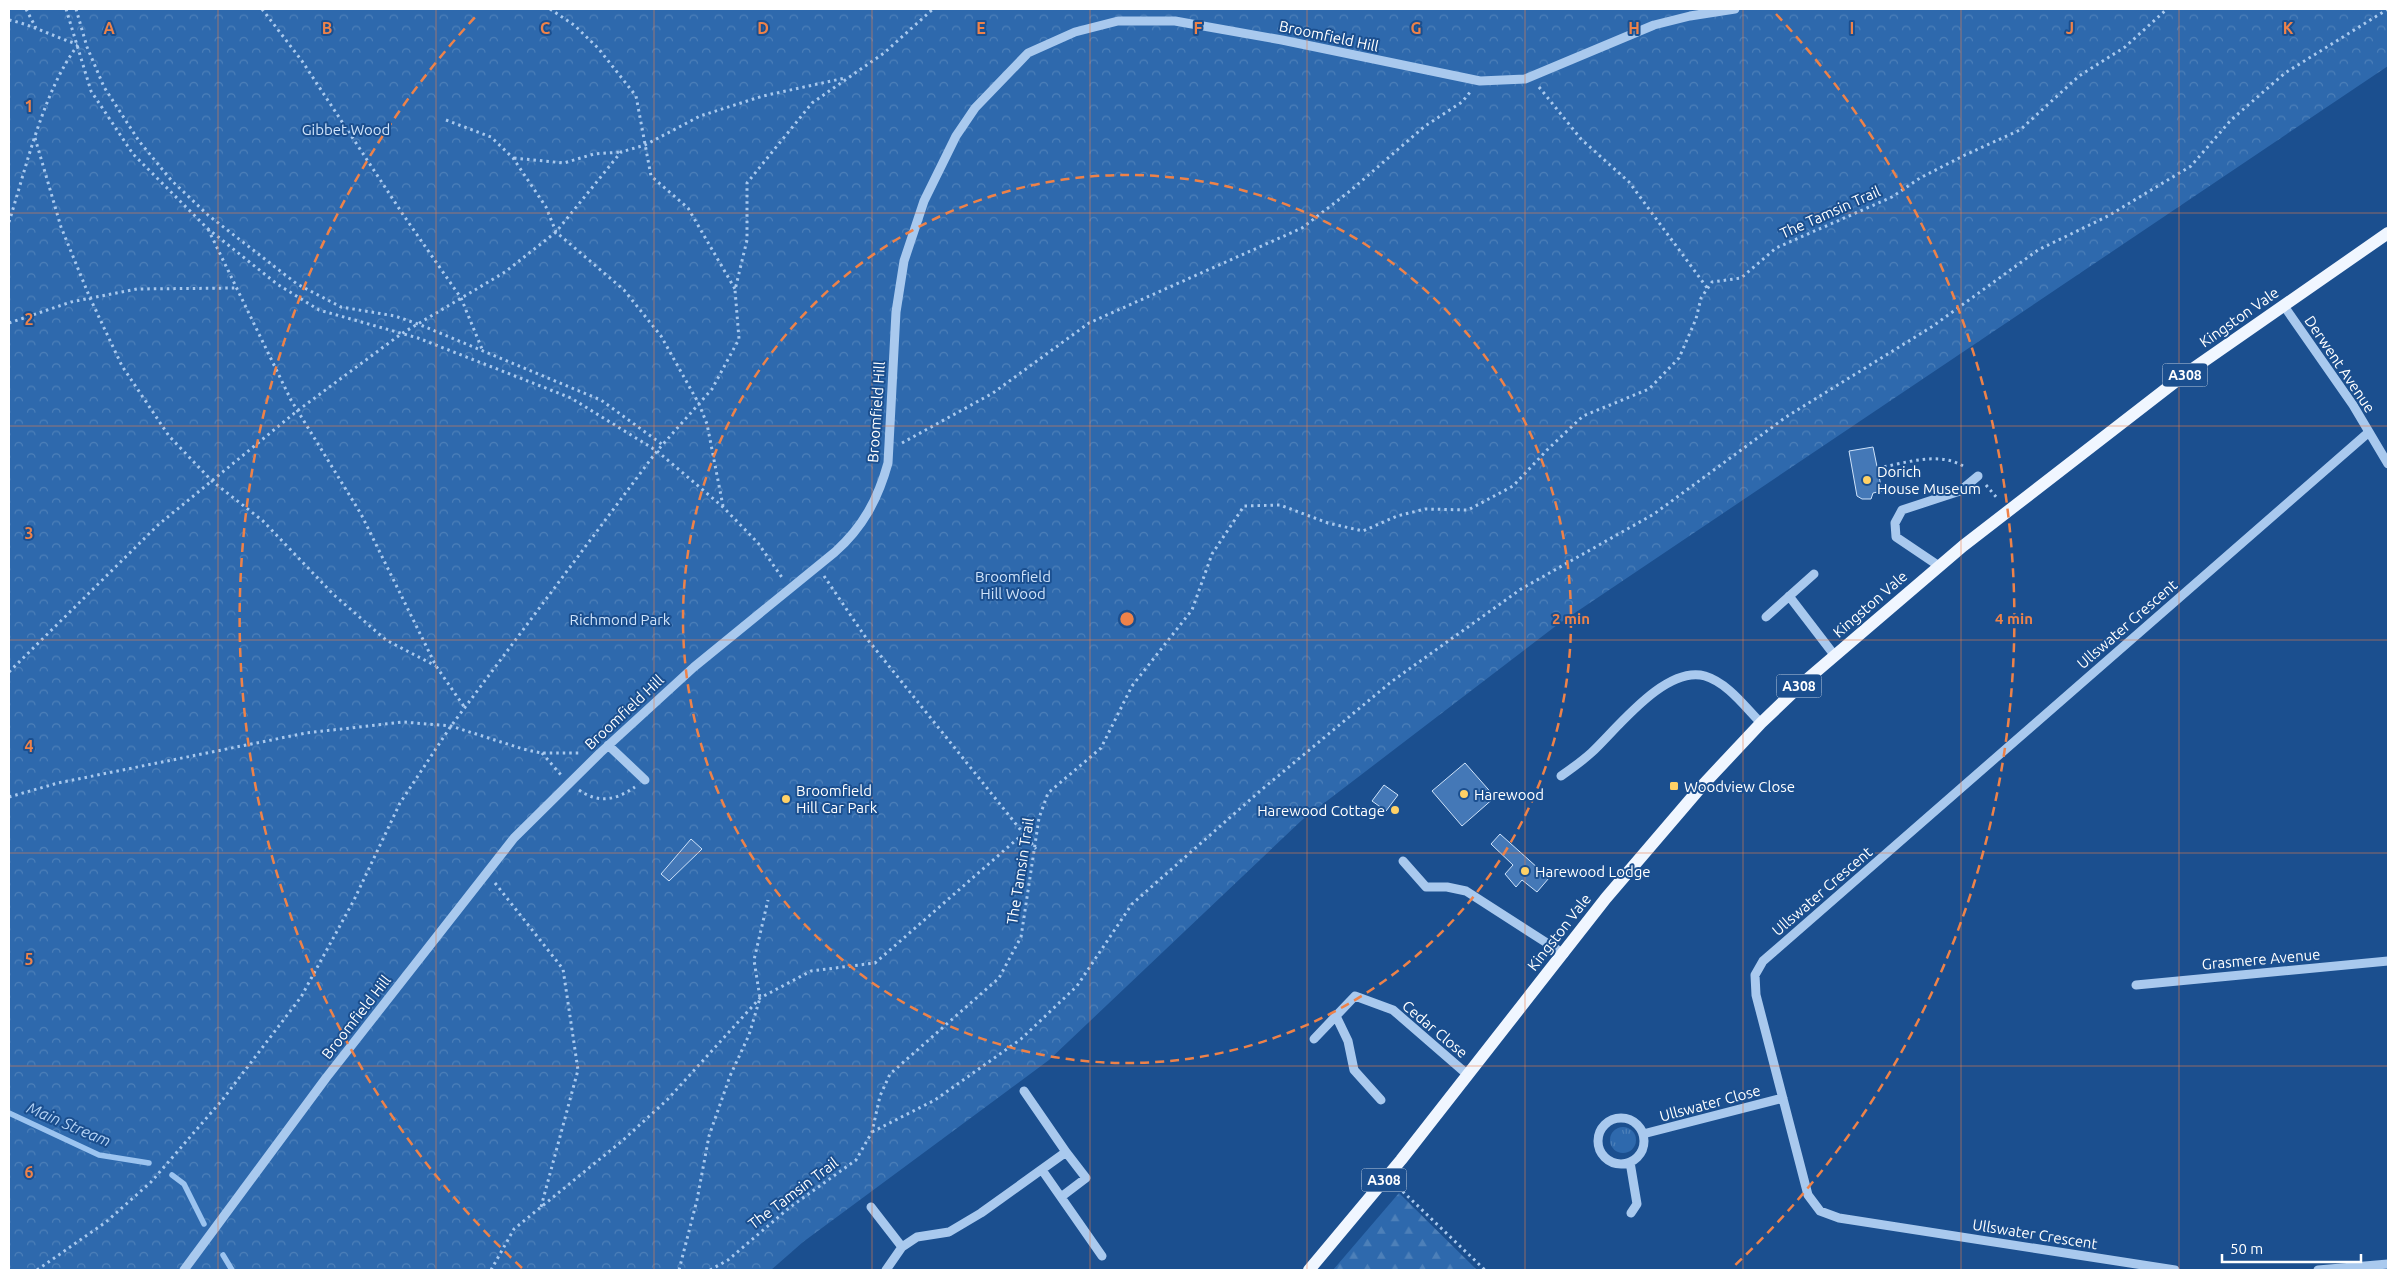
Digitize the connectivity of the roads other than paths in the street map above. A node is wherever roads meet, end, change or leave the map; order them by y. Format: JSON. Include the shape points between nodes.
{"nodes":[{"id":1,"x":1735,"y":9,"type":"edge"},
{"id":2,"x":2388,"y":233,"type":"edge"},
{"id":3,"x":2284,"y":306,"type":"junction"},
{"id":4,"x":2369,"y":432,"type":"junction"},
{"id":5,"x":2388,"y":464,"type":"edge"},
{"id":6,"x":1978,"y":476,"type":"road end"},
{"id":7,"x":1939,"y":566,"type":"junction"},
{"id":8,"x":1814,"y":574,"type":"dead end"},
{"id":9,"x":1789,"y":596,"type":"junction"},
{"id":10,"x":1766,"y":617,"type":"dead end"},
{"id":11,"x":1835,"y":656,"type":"junction"},
{"id":12,"x":1761,"y":723,"type":"junction"},
{"id":13,"x":608,"y":745,"type":"junction"},
{"id":14,"x":1561,"y":776,"type":"dead end"},
{"id":15,"x":645,"y":780,"type":"road end"},
{"id":16,"x":1403,"y":861,"type":"dead end"},
{"id":17,"x":1564,"y":954,"type":"junction"},
{"id":18,"x":2388,"y":961,"type":"edge"},
{"id":19,"x":2136,"y":985,"type":"dead end"},
{"id":20,"x":1336,"y":1016,"type":"junction"},
{"id":21,"x":1314,"y":1039,"type":"dead end"},
{"id":22,"x":1468,"y":1074,"type":"junction"},
{"id":23,"x":1024,"y":1092,"type":"dead end"},
{"id":24,"x":1783,"y":1098,"type":"junction"},
{"id":25,"x":1381,"y":1100,"type":"dead end"},
{"id":26,"x":1643,"y":1134,"type":"junction"},
{"id":27,"x":1066,"y":1152,"type":"junction"},
{"id":28,"x":1630,"y":1162,"type":"junction"},
{"id":29,"x":1042,"y":1170,"type":"junction"},
{"id":30,"x":1061,"y":1197,"type":"junction"},
{"id":31,"x":871,"y":1207,"type":"dead end"},
{"id":32,"x":1631,"y":1213,"type":"dead end"},
{"id":33,"x":902,"y":1247,"type":"junction"},
{"id":34,"x":1102,"y":1256,"type":"dead end"},
{"id":35,"x":2388,"y":1264,"type":"edge"},
{"id":36,"x":184,"y":1270,"type":"edge"},
{"id":37,"x":886,"y":1270,"type":"edge"},
{"id":38,"x":1309,"y":1270,"type":"edge"},
{"id":39,"x":2175,"y":1270,"type":"edge"},
{"id":40,"x":2318,"y":1270,"type":"edge"}],
"edges":[{"from":1,"to":13,"type":"street","name":"Broomfield Hill","via":[[1670,20],[1525,80],[1480,81],[1175,20],[1118,21],[1075,32],[1028,53],[974,108],[956,136],[924,201],[904,261],[896,312],[889,450],[883,482],[866,517],[853,536],[818,567],[694,667]]},
{"from":2,"to":3,"type":"main road","name":"Kingston Vale","number":"A308"},
{"from":3,"to":4,"type":"street","name":"Derwent Avenue"},
{"from":3,"to":7,"type":"main road","name":"Kingston Vale","number":"A308","via":[[2153,399]]},
{"from":4,"to":5,"type":"street","name":"Derwent Avenue"},
{"from":4,"to":24,"type":"street","name":"Ullswater Crescent","via":[[1763,961],[1755,976],[1756,995]]},
{"from":6,"to":7,"type":"street","via":[[1960,491],[1902,510],[1895,523],[1896,537]]},
{"from":7,"to":11,"type":"main road","name":"Kingston Vale","number":"A308"},
{"from":8,"to":9,"type":"street"},
{"from":9,"to":10,"type":"street"},
{"from":9,"to":11,"type":"street"},
{"from":11,"to":12,"type":"main road","name":"Kingston Vale","number":"A308"},
{"from":12,"to":14,"type":"street","via":[[1720,682],[1704,676],[1689,676],[1658,691]]},
{"from":12,"to":17,"type":"main road","name":"Kingston Vale","number":"A308","via":[[1660,833]]},
{"from":13,"to":15,"type":"street"},
{"from":13,"to":36,"type":"street","name":"Broomfield Hill","via":[[514,838],[326,1078]]},
{"from":16,"to":17,"type":"street","via":[[1426,887],[1466,891]]},
{"from":17,"to":22,"type":"main road","name":"Kingston Vale","number":"A308"},
{"from":18,"to":19,"type":"street","name":"Grasmere Avenue"},
{"from":20,"to":21,"type":"street","name":"Cedar Close"},
{"from":20,"to":22,"type":"street","name":"Cedar Close","via":[[1355,996],[1392,1010]]},
{"from":20,"to":25,"type":"street","via":[[1348,1041],[1354,1070]]},
{"from":22,"to":38,"type":"main road","name":"Kingston Vale","number":"A308"},
{"from":23,"to":27,"type":"street"},
{"from":24,"to":26,"type":"street","name":"Ullswater Close"},
{"from":24,"to":39,"type":"street","name":"Ullswater Crescent","via":[[1808,1195],[1820,1210],[1839,1218]]},
{"from":26,"to":28,"type":"street","name":"Ullswater Close","via":[[1642,1150]]},
{"from":26,"to":28,"type":"street","name":"Ullswater Close","via":[[1628,1119],[1614,1119],[1602,1129],[1598,1139],[1602,1154],[1614,1163]]},
{"from":27,"to":29,"type":"street"},
{"from":27,"to":30,"type":"street","via":[[1086,1178]]},
{"from":28,"to":32,"type":"street","via":[[1637,1204]]},
{"from":29,"to":30,"type":"street"},
{"from":29,"to":33,"type":"street","via":[[949,1232],[917,1237]]},
{"from":30,"to":34,"type":"street"},
{"from":31,"to":33,"type":"street"},
{"from":33,"to":37,"type":"street"},
{"from":35,"to":40,"type":"street"}]}
